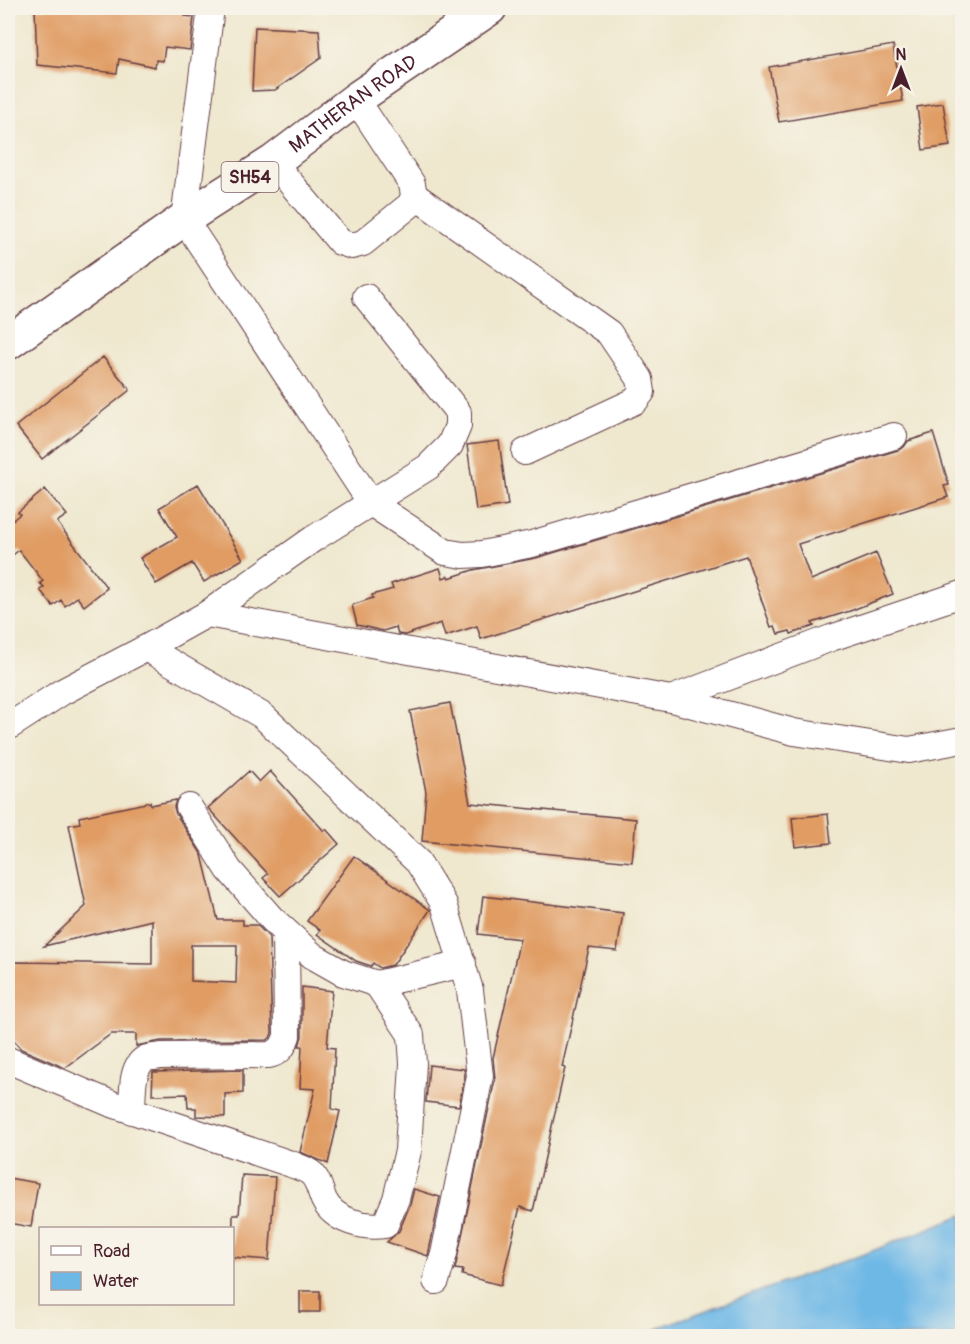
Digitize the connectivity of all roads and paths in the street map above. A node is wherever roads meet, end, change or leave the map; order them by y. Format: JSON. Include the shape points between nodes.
{"nodes":[{"id":1,"x":211,"y":8,"type":"edge"},
{"id":2,"x":490,"y":8,"type":"edge"},
{"id":3,"x":356,"y":99,"type":"junction"},
{"id":4,"x":273,"y":162,"type":"junction"},
{"id":5,"x":414,"y":195,"type":"junction"},
{"id":6,"x":184,"y":219,"type":"junction"},
{"id":7,"x":366,"y":297,"type":"dead end"},
{"id":8,"x":8,"y":343,"type":"edge"},
{"id":9,"x":894,"y":436,"type":"dead end"},
{"id":10,"x":525,"y":452,"type":"dead end"},
{"id":11,"x":371,"y":503,"type":"junction"},
{"id":12,"x":963,"y":594,"type":"edge"},
{"id":13,"x":207,"y":614,"type":"junction"},
{"id":14,"x":146,"y":648,"type":"junction"},
{"id":15,"x":671,"y":699,"type":"junction"},
{"id":16,"x":8,"y":727,"type":"edge"},
{"id":17,"x":963,"y":740,"type":"edge"},
{"id":18,"x":189,"y":807,"type":"dead end"},
{"id":19,"x":286,"y":932,"type":"junction"},
{"id":20,"x":463,"y":964,"type":"junction"},
{"id":21,"x":377,"y":984,"type":"junction"},
{"id":22,"x":8,"y":1060,"type":"edge"},
{"id":23,"x":132,"y":1111,"type":"junction"},
{"id":24,"x":436,"y":1281,"type":"dead end"}],
"edges":[{"from":1,"to":6,"type":"street"},
{"from":2,"to":3,"type":"main road","name":"MATHERAN ROAD","number":"SH54"},
{"from":3,"to":4,"type":"main road","name":"MATHERAN ROAD","number":"SH54"},
{"from":3,"to":5,"type":"street","via":[[412,184]]},
{"from":4,"to":5,"type":"street","via":[[340,242],[352,246],[363,243],[411,204]]},
{"from":4,"to":6,"type":"main road","name":"MATHERAN ROAD","number":"SH54"},
{"from":5,"to":10,"type":"street","via":[[609,333],[640,379],[642,392],[635,401]]},
{"from":6,"to":8,"type":"main road","name":"MATHERAN ROAD","number":"SH54"},
{"from":6,"to":11,"type":"street"},
{"from":7,"to":11,"type":"street","via":[[458,412],[458,426],[450,445],[429,466]]},
{"from":9,"to":11,"type":"street","via":[[532,544],[482,554],[445,552]]},
{"from":11,"to":13,"type":"street"},
{"from":12,"to":15,"type":"street","via":[[831,638]]},
{"from":13,"to":14,"type":"street"},
{"from":13,"to":15,"type":"street"},
{"from":14,"to":16,"type":"street","via":[[62,692]]},
{"from":14,"to":20,"type":"street","via":[[264,716],[418,862],[444,904]]},
{"from":15,"to":17,"type":"street","via":[[794,732],[909,750]]},
{"from":18,"to":19,"type":"street","via":[[229,870]]},
{"from":19,"to":21,"type":"street","via":[[313,956],[343,973]]},
{"from":19,"to":23,"type":"street","via":[[284,1047],[269,1055],[147,1058],[140,1063],[135,1076]]},
{"from":20,"to":21,"type":"street"},
{"from":20,"to":24,"type":"street","via":[[470,990],[480,1076]]},
{"from":21,"to":23,"type":"street","via":[[411,1035],[413,1063],[408,1151],[385,1225],[365,1226],[333,1213],[310,1172]]},
{"from":22,"to":23,"type":"street"}]}
